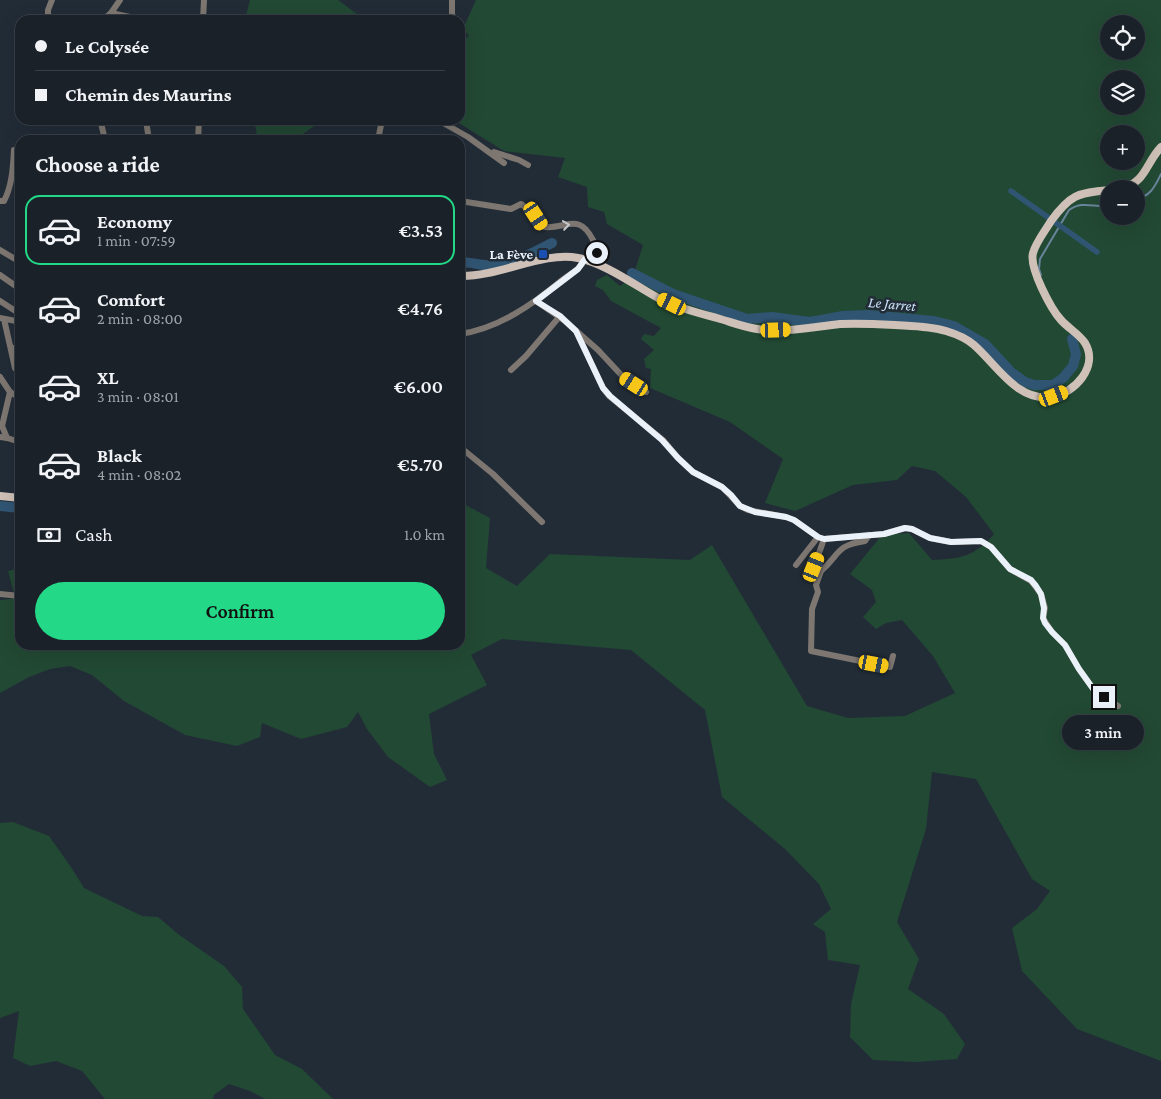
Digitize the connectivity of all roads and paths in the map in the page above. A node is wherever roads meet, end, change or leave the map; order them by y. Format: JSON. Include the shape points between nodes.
{"nodes":[{"id":1,"x":52,"y":0,"type":"edge"},
{"id":2,"x":120,"y":0,"type":"edge"},
{"id":3,"x":204,"y":0,"type":"edge"},
{"id":4,"x":452,"y":0,"type":"edge"},
{"id":5,"x":112,"y":13,"type":"junction"},
{"id":6,"x":48,"y":15,"type":"edge"},
{"id":7,"x":109,"y":15,"type":"edge"},
{"id":8,"x":121,"y":15,"type":"edge"},
{"id":9,"x":203,"y":15,"type":"edge"},
{"id":10,"x":452,"y":15,"type":"edge"},
{"id":11,"x":446,"y":125,"type":"edge"},
{"id":12,"x":147,"y":127,"type":"dead end"},
{"id":13,"x":148,"y":135,"type":"edge"},
{"id":14,"x":463,"y":135,"type":"edge"},
{"id":15,"x":465,"y":136,"type":"edge"},
{"id":16,"x":483,"y":147,"type":"junction"},
{"id":17,"x":1161,"y":147,"type":"edge"},
{"id":18,"x":14,"y":150,"type":"dead end"},
{"id":19,"x":504,"y":163,"type":"dead end"},
{"id":20,"x":528,"y":165,"type":"dead end"},
{"id":21,"x":1138,"y":180,"type":"edge"},
{"id":22,"x":1100,"y":191,"type":"edge"},
{"id":23,"x":0,"y":202,"type":"edge"},
{"id":24,"x":465,"y":202,"type":"edge"},
{"id":25,"x":0,"y":250,"type":"edge"},
{"id":26,"x":15,"y":259,"type":"edge"},
{"id":27,"x":589,"y":261,"type":"junction"},
{"id":28,"x":0,"y":276,"type":"edge"},
{"id":29,"x":465,"y":276,"type":"edge"},
{"id":30,"x":15,"y":286,"type":"edge"},
{"id":31,"x":0,"y":301,"type":"edge"},
{"id":32,"x":536,"y":301,"type":"junction"},
{"id":33,"x":15,"y":311,"type":"edge"},
{"id":34,"x":560,"y":316,"type":"junction"},
{"id":35,"x":2,"y":318,"type":"edge"},
{"id":36,"x":15,"y":321,"type":"edge"},
{"id":37,"x":576,"y":331,"type":"junction"},
{"id":38,"x":465,"y":333,"type":"edge"},
{"id":39,"x":11,"y":347,"type":"junction"},
{"id":40,"x":15,"y":349,"type":"edge"},
{"id":41,"x":15,"y":369,"type":"edge"},
{"id":42,"x":511,"y":370,"type":"dead end"},
{"id":43,"x":1,"y":379,"type":"edge"},
{"id":44,"x":10,"y":392,"type":"junction"},
{"id":45,"x":646,"y":392,"type":"dead end"},
{"id":46,"x":15,"y":395,"type":"edge"},
{"id":47,"x":1,"y":426,"type":"edge"},
{"id":48,"x":3,"y":438,"type":"edge"},
{"id":49,"x":465,"y":450,"type":"edge"},
{"id":50,"x":0,"y":496,"type":"edge"},
{"id":51,"x":15,"y":498,"type":"edge"},
{"id":52,"x":542,"y":522,"type":"dead end"},
{"id":53,"x":869,"y":535,"type":"junction"},
{"id":54,"x":821,"y":538,"type":"junction"},
{"id":55,"x":796,"y":565,"type":"dead end"},
{"id":56,"x":821,"y":571,"type":"junction"},
{"id":57,"x":0,"y":594,"type":"edge"},
{"id":58,"x":15,"y":596,"type":"edge"},
{"id":59,"x":893,"y":656,"type":"dead end"},
{"id":60,"x":1118,"y":706,"type":"dead end"}],
"edges":[{"from":1,"to":6,"type":"street"},
{"from":2,"to":5,"type":"street"},
{"from":3,"to":9,"type":"street"},
{"from":4,"to":10,"type":"street"},
{"from":5,"to":7,"type":"street"},
{"from":5,"to":8,"type":"street"},
{"from":11,"to":14,"type":"street"},
{"from":12,"to":13,"type":"street"},
{"from":15,"to":16,"type":"street"},
{"from":16,"to":19,"type":"street"},
{"from":16,"to":20,"type":"street"},
{"from":17,"to":21,"type":"main road"},
{"from":18,"to":23,"type":"street","via":[[13,170],[4,201]]},
{"from":22,"to":27,"type":"main road","via":[[1073,197],[1053,219],[1033,252],[1036,273],[1054,312],[1085,343],[1090,360],[1082,378],[1054,396],[1043,397],[1021,390],[976,346],[944,330],[862,323],[776,330],[742,326],[672,304]]},
{"from":24,"to":27,"type":"street","one_way":true,"via":[[511,209],[521,204],[545,227],[576,223],[586,229],[596,247],[597,253]]},
{"from":25,"to":26,"type":"street"},
{"from":27,"to":29,"type":"main road","via":[[574,257],[555,258],[487,274]]},
{"from":27,"to":32,"type":"street"},
{"from":28,"to":30,"type":"street"},
{"from":31,"to":33,"type":"street"},
{"from":32,"to":34,"type":"street"},
{"from":32,"to":38,"type":"street","via":[[513,316]]},
{"from":34,"to":37,"type":"street"},
{"from":34,"to":42,"type":"street"},
{"from":35,"to":36,"type":"street"},
{"from":35,"to":39,"type":"street"},
{"from":37,"to":45,"type":"street","via":[[625,379]]},
{"from":37,"to":54,"type":"street","via":[[603,388],[693,472],[722,487],[740,506],[794,520]]},
{"from":39,"to":40,"type":"street"},
{"from":39,"to":41,"type":"street"},
{"from":43,"to":44,"type":"street"},
{"from":44,"to":46,"type":"street"},
{"from":44,"to":47,"type":"street"},
{"from":47,"to":48,"type":"street"},
{"from":49,"to":52,"type":"street"},
{"from":50,"to":51,"type":"main road"},
{"from":53,"to":54,"type":"street"},
{"from":53,"to":56,"type":"street","via":[[866,541],[850,543],[837,552]]},
{"from":53,"to":60,"type":"street","via":[[905,528],[930,538],[981,541],[991,547],[1010,569],[1036,586],[1041,594],[1043,618],[1052,632],[1065,645],[1094,690]]},
{"from":54,"to":55,"type":"street"},
{"from":54,"to":56,"type":"street","via":[[814,567]]},
{"from":56,"to":59,"type":"street","via":[[812,609],[811,651],[890,667]]},
{"from":57,"to":58,"type":"street"}]}
